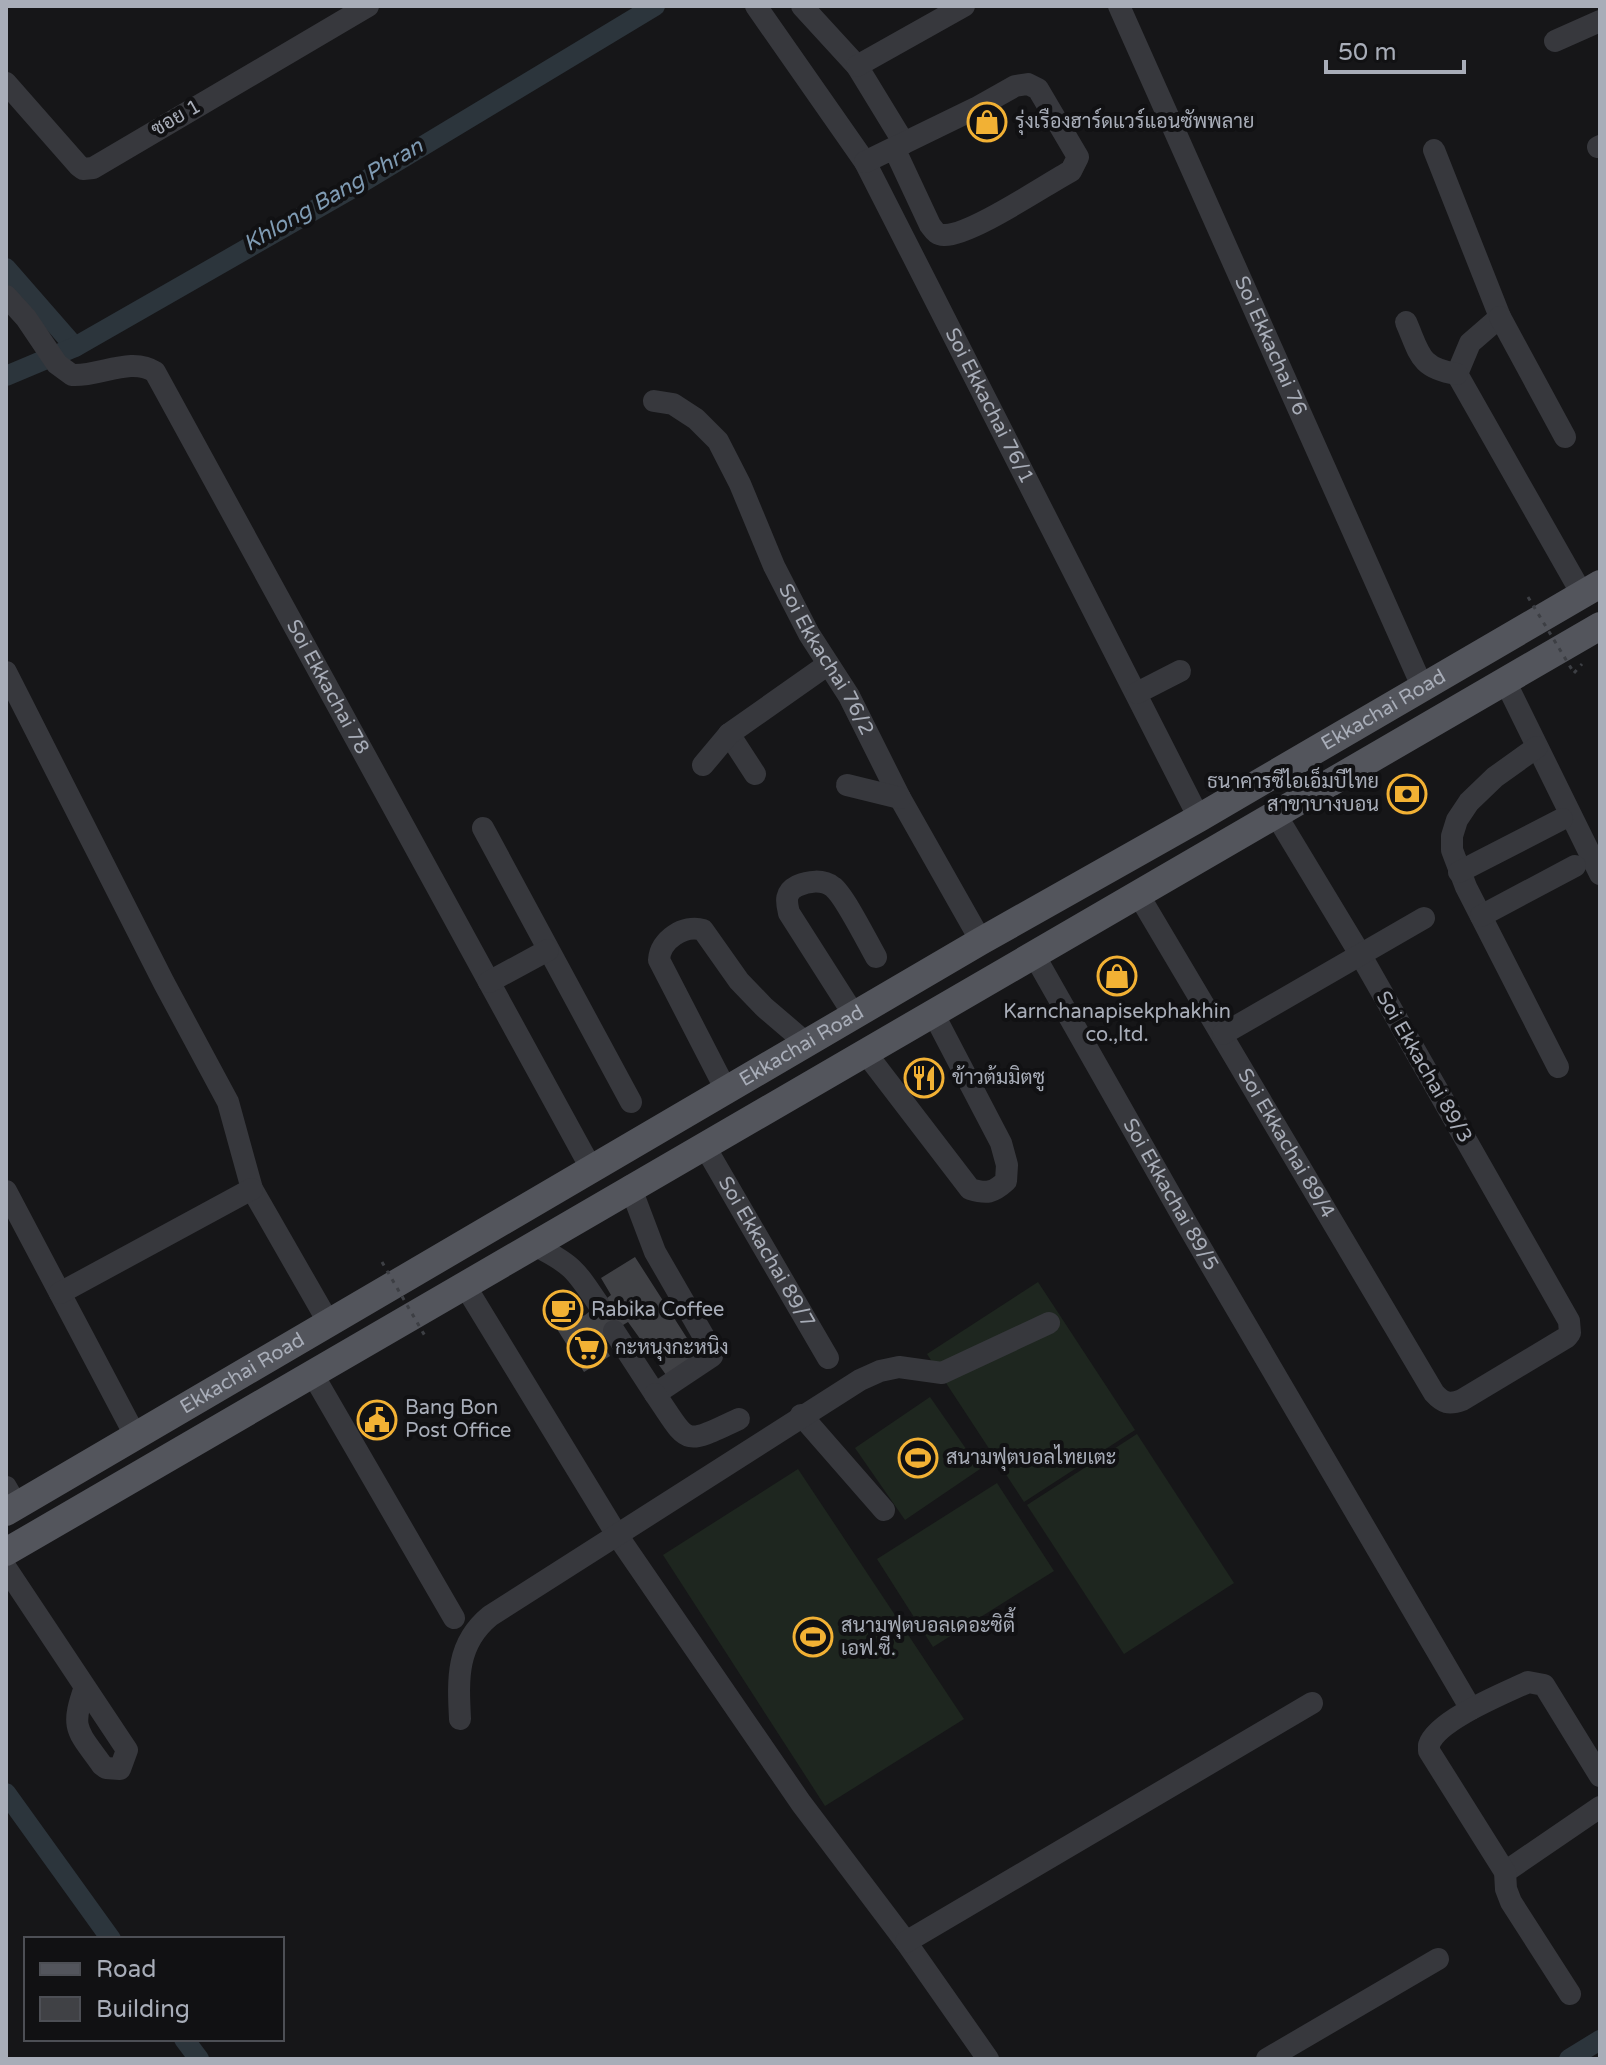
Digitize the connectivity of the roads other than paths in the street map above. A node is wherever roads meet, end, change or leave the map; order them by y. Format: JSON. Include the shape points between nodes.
{"nodes":[{"id":1,"x":368,"y":6,"type":"edge"},
{"id":2,"x":756,"y":6,"type":"edge"},
{"id":3,"x":802,"y":6,"type":"edge"},
{"id":4,"x":964,"y":6,"type":"edge"},
{"id":5,"x":1119,"y":6,"type":"edge"},
{"id":6,"x":1600,"y":21,"type":"edge"},
{"id":7,"x":1555,"y":41,"type":"dead end"},
{"id":8,"x":857,"y":66,"type":"junction"},
{"id":9,"x":6,"y":83,"type":"edge"},
{"id":10,"x":899,"y":146,"type":"junction"},
{"id":11,"x":1434,"y":150,"type":"dead end"},
{"id":12,"x":865,"y":162,"type":"junction"},
{"id":13,"x":6,"y":296,"type":"edge"},
{"id":14,"x":1500,"y":317,"type":"junction"},
{"id":15,"x":1406,"y":322,"type":"dead end"},
{"id":16,"x":1457,"y":374,"type":"junction"},
{"id":17,"x":654,"y":401,"type":"dead end"},
{"id":18,"x":1565,"y":437,"type":"dead end"},
{"id":19,"x":1591,"y":589,"type":"edge"},
{"id":20,"x":1600,"y":626,"type":"edge"},
{"id":21,"x":827,"y":665,"type":"junction"},
{"id":22,"x":1180,"y":671,"type":"dead end"},
{"id":23,"x":6,"y":672,"type":"edge"},
{"id":24,"x":1505,"y":681,"type":"junction"},
{"id":25,"x":1422,"y":686,"type":"junction"},
{"id":26,"x":1137,"y":693,"type":"junction"},
{"id":27,"x":729,"y":734,"type":"junction"},
{"id":28,"x":1537,"y":747,"type":"junction"},
{"id":29,"x":703,"y":765,"type":"dead end"},
{"id":30,"x":755,"y":774,"type":"dead end"},
{"id":31,"x":847,"y":785,"type":"dead end"},
{"id":32,"x":900,"y":798,"type":"junction"},
{"id":33,"x":1276,"y":815,"type":"junction"},
{"id":34,"x":1199,"y":818,"type":"junction"},
{"id":35,"x":1562,"y":819,"type":"dead end"},
{"id":36,"x":483,"y":828,"type":"dead end"},
{"id":37,"x":1575,"y":866,"type":"dead end"},
{"id":38,"x":1459,"y":872,"type":"junction"},
{"id":39,"x":1600,"y":874,"type":"edge"},
{"id":40,"x":1138,"y":894,"type":"junction"},
{"id":41,"x":1481,"y":916,"type":"junction"},
{"id":42,"x":1424,"y":918,"type":"dead end"},
{"id":43,"x":981,"y":941,"type":"junction"},
{"id":44,"x":548,"y":950,"type":"junction"},
{"id":45,"x":1033,"y":953,"type":"junction"},
{"id":46,"x":1360,"y":954,"type":"junction"},
{"id":47,"x":876,"y":957,"type":"dead end"},
{"id":48,"x":489,"y":982,"type":"junction"},
{"id":49,"x":932,"y":1011,"type":"junction"},
{"id":50,"x":854,"y":1015,"type":"junction"},
{"id":51,"x":1223,"y":1034,"type":"junction"},
{"id":52,"x":806,"y":1043,"type":"junction"},
{"id":53,"x":865,"y":1052,"type":"junction"},
{"id":54,"x":1558,"y":1067,"type":"dead end"},
{"id":55,"x":726,"y":1090,"type":"junction"},
{"id":56,"x":631,"y":1102,"type":"dead end"},
{"id":57,"x":704,"y":1145,"type":"junction"},
{"id":58,"x":592,"y":1170,"type":"junction"},
{"id":59,"x":630,"y":1186,"type":"junction"},
{"id":60,"x":252,"y":1189,"type":"junction"},
{"id":61,"x":6,"y":1191,"type":"edge"},
{"id":62,"x":532,"y":1244,"type":"junction"},
{"id":63,"x":464,"y":1284,"type":"junction"},
{"id":64,"x":60,"y":1293,"type":"junction"},
{"id":65,"x":599,"y":1305,"type":"dead end"},
{"id":66,"x":333,"y":1323,"type":"junction"},
{"id":67,"x":1049,"y":1323,"type":"dead end"},
{"id":68,"x":614,"y":1331,"type":"dead end"},
{"id":69,"x":291,"y":1347,"type":"junction"},
{"id":70,"x":356,"y":1347,"type":"junction"},
{"id":71,"x":828,"y":1358,"type":"dead end"},
{"id":72,"x":312,"y":1373,"type":"junction"},
{"id":73,"x":1434,"y":1393,"type":"joint"},
{"id":74,"x":655,"y":1394,"type":"junction"},
{"id":75,"x":801,"y":1415,"type":"junction"},
{"id":76,"x":739,"y":1419,"type":"dead end"},
{"id":77,"x":136,"y":1437,"type":"junction"},
{"id":78,"x":10,"y":1502,"type":"edge"},
{"id":79,"x":884,"y":1510,"type":"dead end"},
{"id":80,"x":617,"y":1535,"type":"junction"},
{"id":81,"x":6,"y":1552,"type":"edge"},
{"id":82,"x":6,"y":1568,"type":"edge"},
{"id":83,"x":454,"y":1618,"type":"dead end"},
{"id":84,"x":1312,"y":1703,"type":"dead end"},
{"id":85,"x":1471,"y":1709,"type":"junction"},
{"id":86,"x":460,"y":1719,"type":"dead end"},
{"id":87,"x":127,"y":1750,"type":"dead end"},
{"id":88,"x":1600,"y":1776,"type":"edge"},
{"id":89,"x":1600,"y":1807,"type":"edge"},
{"id":90,"x":1505,"y":1872,"type":"junction"},
{"id":91,"x":906,"y":1942,"type":"junction"},
{"id":92,"x":1438,"y":1959,"type":"dead end"},
{"id":93,"x":1570,"y":1994,"type":"dead end"},
{"id":94,"x":988,"y":2059,"type":"edge"},
{"id":95,"x":1267,"y":2059,"type":"edge"}],
"edges":[{"from":1,"to":9,"type":"street","name":"ซอย 1","via":[[93,168],[79,166]]},
{"from":2,"to":12,"type":"street","name":"Soi Ekkachai 76/1"},
{"from":3,"to":8,"type":"street"},
{"from":4,"to":8,"type":"street"},
{"from":5,"to":25,"type":"street","name":"Soi Ekkachai 76"},
{"from":6,"to":7,"type":"street"},
{"from":8,"to":10,"type":"street"},
{"from":10,"to":10,"type":"street","via":[[1028,84],[1038,89],[1078,157],[1071,171],[969,228],[946,235],[930,225]]},
{"from":10,"to":12,"type":"street"},
{"from":11,"to":14,"type":"street"},
{"from":12,"to":26,"type":"street","name":"Soi Ekkachai 76/1"},
{"from":13,"to":48,"type":"street","name":"Soi Ekkachai 78","via":[[57,364],[72,375],[136,365],[155,372]]},
{"from":14,"to":16,"type":"street","via":[[1470,343]]},
{"from":14,"to":18,"type":"street"},
{"from":15,"to":16,"type":"street","via":[[1421,357],[1435,370]]},
{"from":16,"to":19,"type":"street"},
{"from":17,"to":21,"type":"street","name":"Soi Ekkachai 76/2","via":[[673,404],[718,441],[774,566]]},
{"from":19,"to":25,"type":"main road","name":"Ekkachai Road"},
{"from":20,"to":24,"type":"main road","name":"Ekkachai Road"},
{"from":21,"to":27,"type":"street"},
{"from":21,"to":32,"type":"street","name":"Soi Ekkachai 76/2","via":[[849,696]]},
{"from":22,"to":26,"type":"street"},
{"from":23,"to":60,"type":"street","via":[[228,1102]]},
{"from":24,"to":28,"type":"street"},
{"from":24,"to":33,"type":"main road","name":"Ekkachai Road"},
{"from":25,"to":34,"type":"main road","name":"Ekkachai Road"},
{"from":26,"to":34,"type":"street","name":"Soi Ekkachai 76/1"},
{"from":27,"to":29,"type":"street"},
{"from":27,"to":30,"type":"street"},
{"from":28,"to":38,"type":"street","via":[[1495,777],[1457,820],[1452,850]]},
{"from":28,"to":39,"type":"street"},
{"from":31,"to":32,"type":"street"},
{"from":32,"to":43,"type":"street","name":"Soi Ekkachai 76/2"},
{"from":33,"to":40,"type":"main road","name":"Ekkachai Road"},
{"from":33,"to":46,"type":"street","name":"Soi Ekkachai 89/3"},
{"from":34,"to":43,"type":"main road","name":"Ekkachai Road"},
{"from":35,"to":38,"type":"street"},
{"from":36,"to":44,"type":"street"},
{"from":37,"to":41,"type":"street"},
{"from":38,"to":41,"type":"street"},
{"from":40,"to":45,"type":"main road","name":"Ekkachai Road"},
{"from":40,"to":51,"type":"street","name":"Soi Ekkachai 89/4"},
{"from":41,"to":54,"type":"street"},
{"from":42,"to":46,"type":"street"},
{"from":43,"to":50,"type":"main road","name":"Ekkachai Road"},
{"from":44,"to":48,"type":"street"},
{"from":44,"to":56,"type":"street"},
{"from":45,"to":49,"type":"main road","name":"Ekkachai Road"},
{"from":45,"to":85,"type":"street","name":"Soi Ekkachai 89/5"},
{"from":46,"to":51,"type":"street"},
{"from":46,"to":73,"type":"street","name":"Soi Ekkachai 89/3","via":[[1569,1321],[1567,1337],[1462,1400],[1444,1403]]},
{"from":47,"to":50,"type":"street","via":[[834,887],[820,881],[791,889],[786,900],[789,913]]},
{"from":48,"to":58,"type":"street","name":"Soi Ekkachai 78"},
{"from":49,"to":53,"type":"main road","name":"Ekkachai Road"},
{"from":49,"to":53,"type":"street","via":[[1001,1143],[1006,1181],[995,1191],[970,1189]]},
{"from":50,"to":52,"type":"main road","name":"Ekkachai Road"},
{"from":51,"to":73,"type":"street","name":"Soi Ekkachai 89/4"},
{"from":52,"to":55,"type":"main road","name":"Ekkachai Road"},
{"from":52,"to":55,"type":"street","via":[[739,981],[703,930],[681,932],[665,942],[659,960]]},
{"from":53,"to":57,"type":"main road","name":"Ekkachai Road"},
{"from":55,"to":58,"type":"main road","name":"Ekkachai Road"},
{"from":57,"to":59,"type":"main road","name":"Ekkachai Road"},
{"from":57,"to":71,"type":"street","name":"Soi Ekkachai 89/7"},
{"from":58,"to":66,"type":"main road","name":"Ekkachai Road"},
{"from":59,"to":62,"type":"main road","name":"Ekkachai Road"},
{"from":59,"to":74,"type":"street","via":[[655,1252],[712,1352],[710,1360]]},
{"from":60,"to":64,"type":"street"},
{"from":60,"to":66,"type":"street"},
{"from":61,"to":64,"type":"street"},
{"from":62,"to":63,"type":"main road","name":"Ekkachai Road"},
{"from":62,"to":65,"type":"street","via":[[576,1270]]},
{"from":63,"to":70,"type":"main road","name":"Ekkachai Road"},
{"from":63,"to":80,"type":"street"},
{"from":64,"to":77,"type":"street"},
{"from":66,"to":69,"type":"main road","name":"Ekkachai Road"},
{"from":66,"to":70,"type":"main road","via":[[337,1341]]},
{"from":67,"to":75,"type":"street","via":[[942,1373],[899,1367],[880,1371]]},
{"from":68,"to":74,"type":"street"},
{"from":69,"to":72,"type":"main road","via":[[307,1355]]},
{"from":69,"to":77,"type":"main road","name":"Ekkachai Road"},
{"from":70,"to":72,"type":"main road","name":"Ekkachai Road"},
{"from":72,"to":81,"type":"main road","name":"Ekkachai Road"},
{"from":72,"to":83,"type":"street"},
{"from":74,"to":76,"type":"street","via":[[683,1435],[692,1438]]},
{"from":75,"to":79,"type":"street"},
{"from":75,"to":80,"type":"street"},
{"from":77,"to":78,"type":"main road","name":"Ekkachai Road"},
{"from":80,"to":86,"type":"street","via":[[476,1628],[458,1677]]},
{"from":80,"to":91,"type":"street","via":[[801,1803]]},
{"from":82,"to":87,"type":"street"},
{"from":84,"to":91,"type":"street"},
{"from":85,"to":88,"type":"street","via":[[1528,1682],[1544,1685]]},
{"from":85,"to":90,"type":"street","via":[[1437,1732],[1429,1751]]},
{"from":89,"to":90,"type":"street"},
{"from":90,"to":93,"type":"street","via":[[1511,1902]]},
{"from":91,"to":94,"type":"street"},
{"from":92,"to":95,"type":"street"}]}
